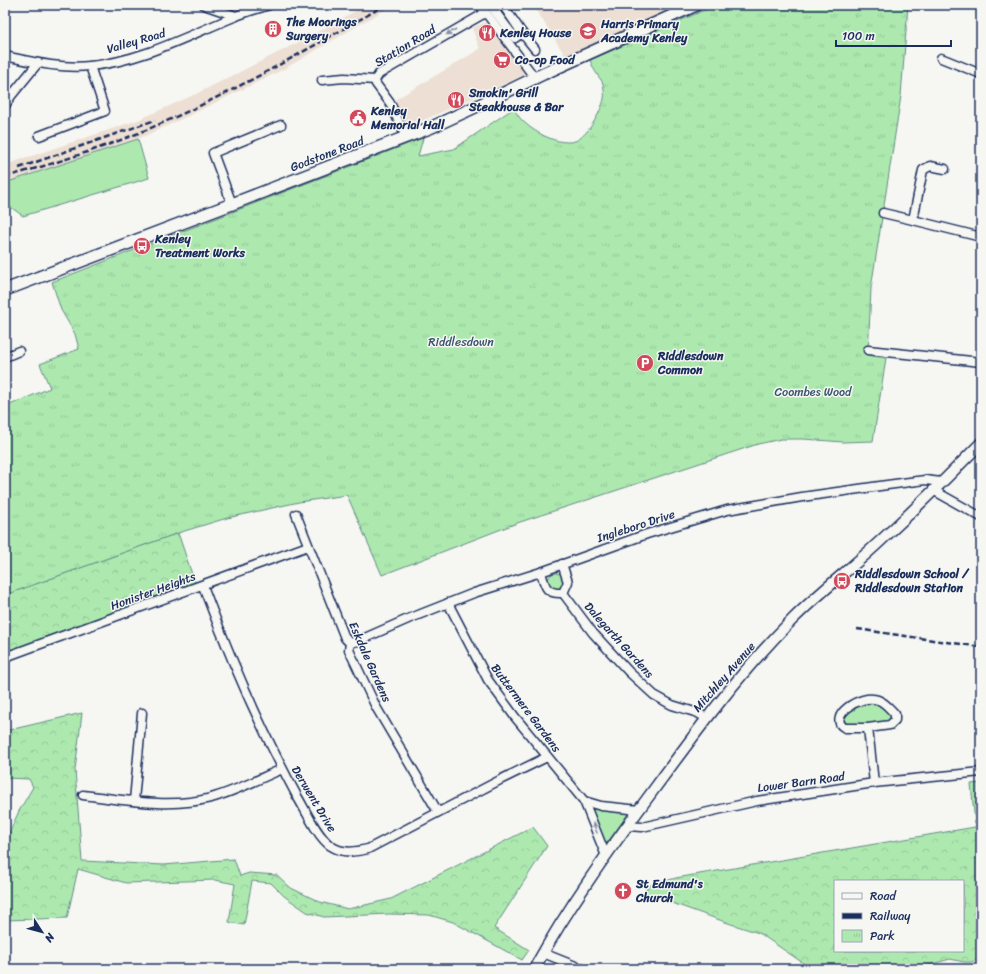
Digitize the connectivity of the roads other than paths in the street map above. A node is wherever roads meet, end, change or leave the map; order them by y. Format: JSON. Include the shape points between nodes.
{"nodes":[{"id":1,"x":204,"y":5,"type":"edge"},
{"id":2,"x":269,"y":5,"type":"edge"},
{"id":3,"x":480,"y":5,"type":"edge"},
{"id":4,"x":490,"y":5,"type":"edge"},
{"id":5,"x":503,"y":5,"type":"edge"},
{"id":6,"x":696,"y":5,"type":"edge"},
{"id":7,"x":485,"y":13,"type":"junction"},
{"id":8,"x":236,"y":16,"type":"junction"},
{"id":9,"x":522,"y":33,"type":"junction"},
{"id":10,"x":536,"y":49,"type":"dead end"},
{"id":11,"x":5,"y":56,"type":"edge"},
{"id":12,"x":941,"y":58,"type":"dead end"},
{"id":13,"x":38,"y":63,"type":"junction"},
{"id":14,"x":90,"y":66,"type":"junction"},
{"id":15,"x":981,"y":74,"type":"edge"},
{"id":16,"x":535,"y":78,"type":"junction"},
{"id":17,"x":322,"y":80,"type":"dead end"},
{"id":18,"x":375,"y":80,"type":"junction"},
{"id":19,"x":5,"y":106,"type":"edge"},
{"id":20,"x":281,"y":125,"type":"dead end"},
{"id":21,"x":39,"y":136,"type":"dead end"},
{"id":22,"x":406,"y":137,"type":"junction"},
{"id":23,"x":945,"y":169,"type":"dead end"},
{"id":24,"x":232,"y":204,"type":"junction"},
{"id":25,"x":883,"y":213,"type":"dead end"},
{"id":26,"x":913,"y":220,"type":"junction"},
{"id":27,"x":981,"y":238,"type":"edge"},
{"id":28,"x":5,"y":290,"type":"edge"},
{"id":29,"x":868,"y":350,"type":"dead end"},
{"id":30,"x":20,"y":351,"type":"dead end"},
{"id":31,"x":5,"y":357,"type":"edge"},
{"id":32,"x":981,"y":362,"type":"edge"},
{"id":33,"x":981,"y":443,"type":"edge"},
{"id":34,"x":941,"y":482,"type":"junction"},
{"id":35,"x":932,"y":490,"type":"junction"},
{"id":36,"x":296,"y":514,"type":"dead end"},
{"id":37,"x":981,"y":517,"type":"edge"},
{"id":38,"x":308,"y":546,"type":"junction"},
{"id":39,"x":562,"y":564,"type":"junction"},
{"id":40,"x":541,"y":572,"type":"junction"},
{"id":41,"x":202,"y":586,"type":"junction"},
{"id":42,"x":563,"y":593,"type":"junction"},
{"id":43,"x":448,"y":603,"type":"junction"},
{"id":44,"x":350,"y":642,"type":"junction"},
{"id":45,"x":5,"y":657,"type":"edge"},
{"id":46,"x":142,"y":713,"type":"dead end"},
{"id":47,"x":706,"y":718,"type":"junction"},
{"id":48,"x":868,"y":728,"type":"junction"},
{"id":49,"x":547,"y":757,"type":"junction"},
{"id":50,"x":282,"y":769,"type":"junction"},
{"id":51,"x":981,"y":772,"type":"edge"},
{"id":52,"x":874,"y":783,"type":"junction"},
{"id":53,"x":83,"y":795,"type":"dead end"},
{"id":54,"x":134,"y":801,"type":"junction"},
{"id":55,"x":584,"y":801,"type":"junction"},
{"id":56,"x":639,"y":810,"type":"junction"},
{"id":57,"x":438,"y":812,"type":"junction"},
{"id":58,"x":627,"y":826,"type":"junction"},
{"id":59,"x":606,"y":856,"type":"junction"},
{"id":60,"x":543,"y":953,"type":"junction"},
{"id":61,"x":534,"y":969,"type":"edge"},
{"id":62,"x":583,"y":969,"type":"edge"}],
"edges":[{"from":1,"to":8,"type":"street"},
{"from":2,"to":8,"type":"street","name":"Valley Road"},
{"from":3,"to":7,"type":"street"},
{"from":4,"to":9,"type":"street","via":[[515,38]]},
{"from":5,"to":9,"type":"street"},
{"from":6,"to":16,"type":"highway","name":"Godstone Road"},
{"from":7,"to":16,"type":"street"},
{"from":7,"to":18,"type":"street","name":"Station Road","one_way":true,"via":[[379,74]]},
{"from":8,"to":14,"type":"street","name":"Valley Road","via":[[165,47],[130,58]]},
{"from":9,"to":10,"type":"street"},
{"from":11,"to":13,"type":"street","name":"Valley Road"},
{"from":12,"to":15,"type":"street"},
{"from":13,"to":14,"type":"street","name":"Valley Road"},
{"from":13,"to":19,"type":"street"},
{"from":14,"to":21,"type":"street","via":[[105,111]]},
{"from":16,"to":22,"type":"highway","name":"Godstone Road"},
{"from":17,"to":18,"type":"street"},
{"from":18,"to":22,"type":"street","name":"Station Road","via":[[390,103]]},
{"from":20,"to":24,"type":"street","via":[[213,153]]},
{"from":22,"to":24,"type":"highway","name":"Godstone Road"},
{"from":23,"to":26,"type":"street","via":[[930,166],[923,170]]},
{"from":24,"to":28,"type":"highway","name":"Godstone Road"},
{"from":25,"to":26,"type":"street"},
{"from":26,"to":27,"type":"street"},
{"from":29,"to":32,"type":"street"},
{"from":30,"to":31,"type":"street"},
{"from":33,"to":34,"type":"main road","name":"Mitchley Avenue"},
{"from":34,"to":35,"type":"main road","name":"Mitchley Avenue"},
{"from":34,"to":39,"type":"street","name":"Ingleboro Drive","via":[[925,480],[902,483],[727,510],[647,534]]},
{"from":35,"to":37,"type":"street"},
{"from":35,"to":47,"type":"main road","name":"Mitchley Avenue","via":[[876,545],[792,620]]},
{"from":36,"to":38,"type":"street","name":"Eskdale Gardens"},
{"from":38,"to":41,"type":"street","name":"Honister Heights"},
{"from":38,"to":44,"type":"street","name":"Eskdale Gardens","via":[[346,638]]},
{"from":39,"to":40,"type":"street","name":"Ingleboro Drive"},
{"from":39,"to":42,"type":"street","via":[[568,582]]},
{"from":40,"to":42,"type":"street","via":[[548,591]]},
{"from":40,"to":43,"type":"street","name":"Ingleboro Drive"},
{"from":41,"to":45,"type":"street","name":"Honister Heights"},
{"from":41,"to":50,"type":"street","name":"Derwent Drive","via":[[225,646]]},
{"from":42,"to":47,"type":"street","name":"Dalegarth Gardens","via":[[594,633],[654,695]]},
{"from":43,"to":44,"type":"street","name":"Ingleboro Drive","via":[[358,641]]},
{"from":43,"to":49,"type":"street","name":"Buttermere Gardens","via":[[488,680]]},
{"from":44,"to":57,"type":"street","name":"Eskdale Gardens","via":[[349,650],[376,707]]},
{"from":46,"to":54,"type":"street"},
{"from":47,"to":56,"type":"main road","name":"Mitchley Avenue"},
{"from":48,"to":48,"type":"street","via":[[842,727],[841,714],[849,705],[870,698],[884,703],[895,714],[895,720],[890,725]]},
{"from":48,"to":52,"type":"street"},
{"from":49,"to":55,"type":"street","name":"Buttermere Gardens"},
{"from":49,"to":57,"type":"street","name":"Derwent Drive"},
{"from":50,"to":54,"type":"street","via":[[210,798],[162,803]]},
{"from":50,"to":57,"type":"street","name":"Derwent Drive","via":[[323,839],[330,846],[343,852],[368,849]]},
{"from":51,"to":52,"type":"street","name":"Lower Barn Road"},
{"from":52,"to":58,"type":"street","name":"Lower Barn Road","via":[[757,801],[642,827]]},
{"from":53,"to":54,"type":"street"},
{"from":55,"to":56,"type":"street","via":[[602,806]]},
{"from":59,"to":55,"type":"street","name":"Buttermere Gardens","one_way":true},
{"from":56,"to":58,"type":"main road","name":"Mitchley Avenue"},
{"from":58,"to":59,"type":"main road","name":"Mitchley Avenue"},
{"from":59,"to":60,"type":"main road","name":"Mitchley Avenue"},
{"from":60,"to":61,"type":"main road","name":"Mitchley Avenue"},
{"from":60,"to":62,"type":"street"}]}
